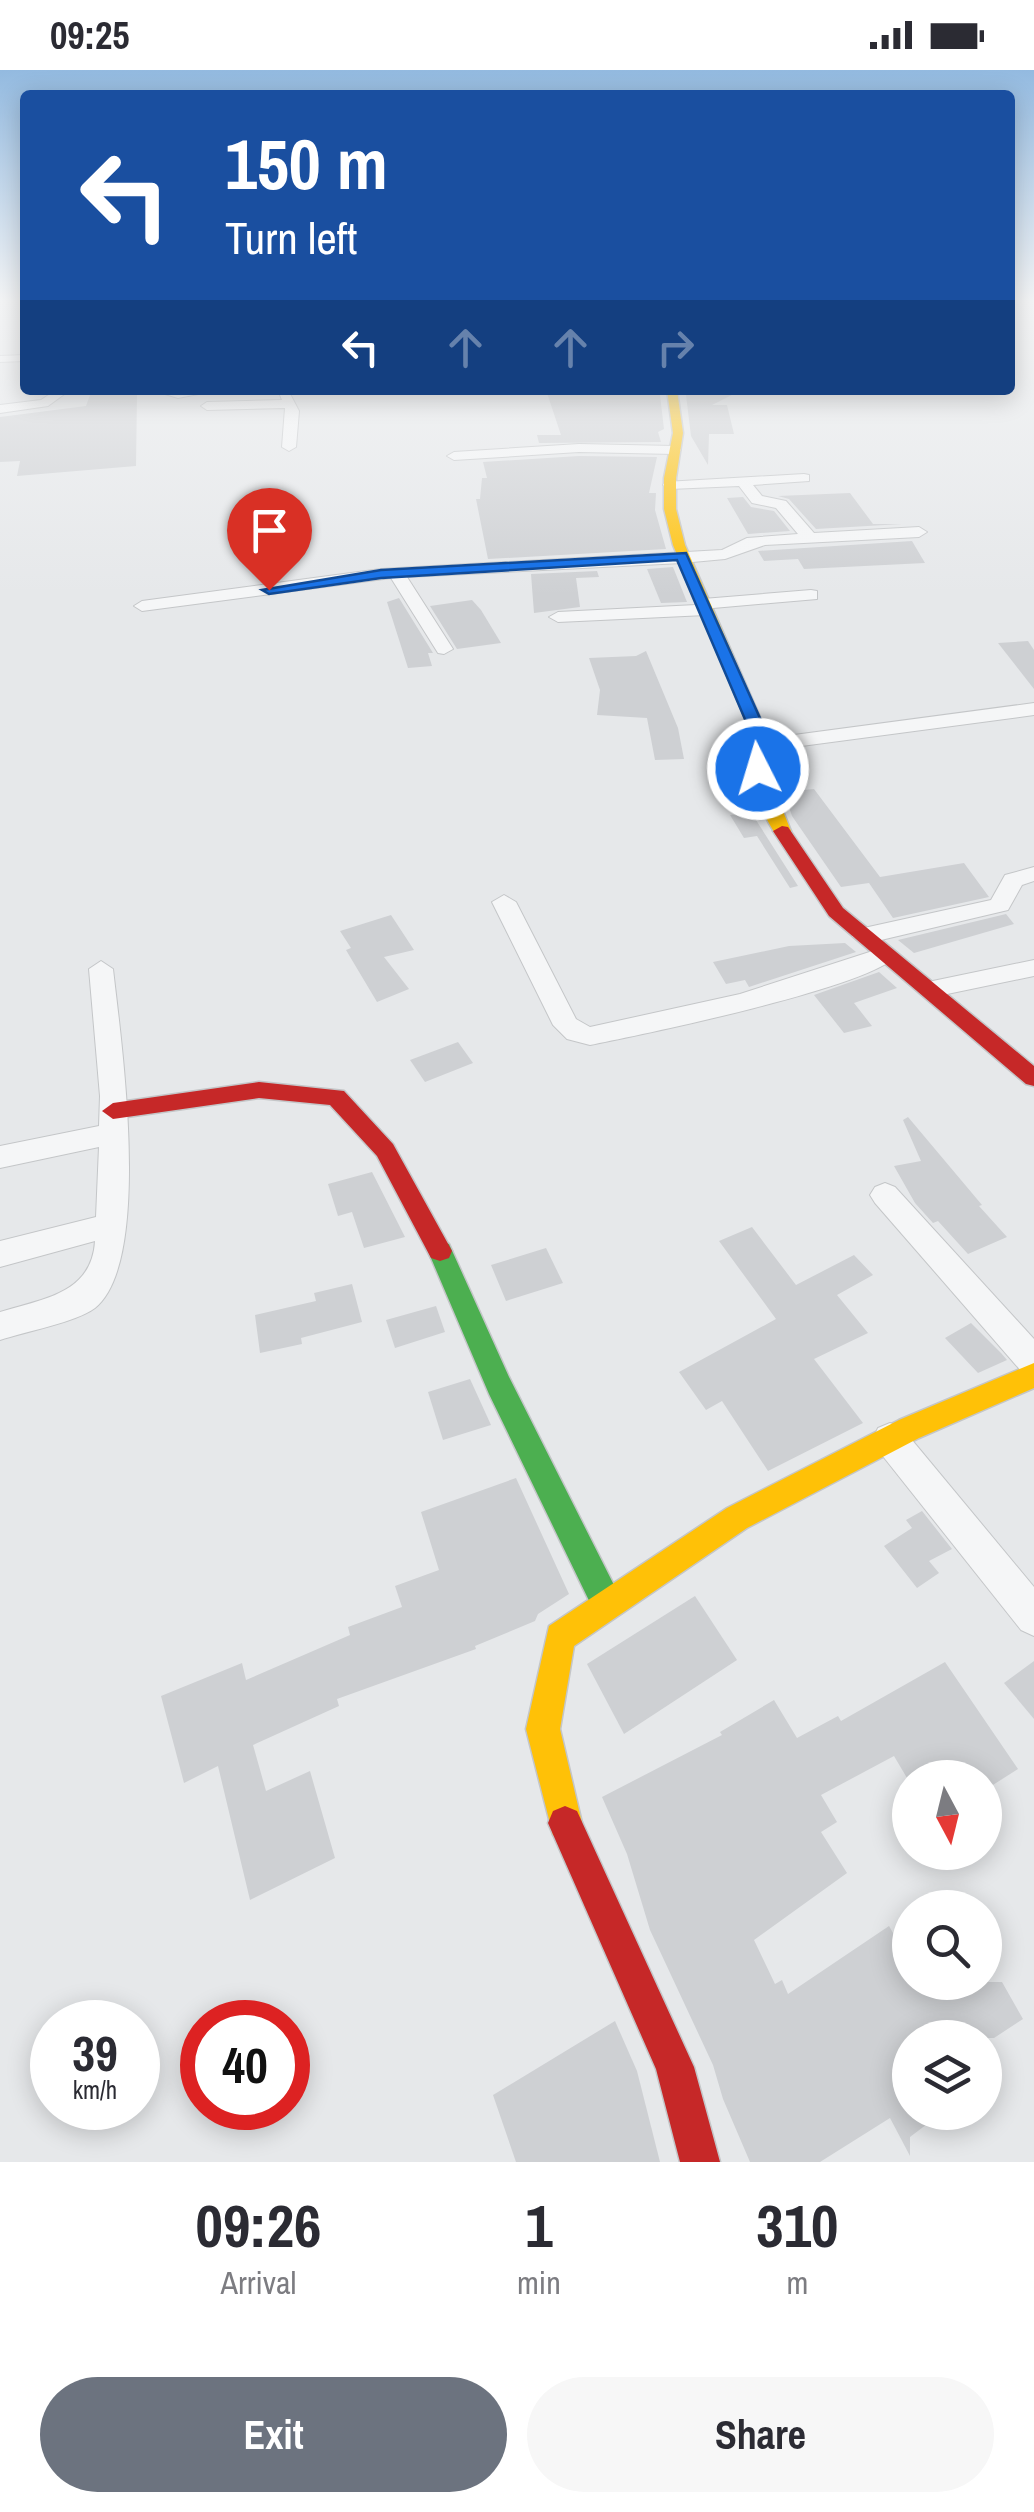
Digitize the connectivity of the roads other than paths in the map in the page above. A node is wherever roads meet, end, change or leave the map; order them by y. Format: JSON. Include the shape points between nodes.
{"nodes":[{"id":1,"x":49,"y":400,"type":"edge"},
{"id":2,"x":288,"y":400,"type":"edge"},
{"id":3,"x":673,"y":400,"type":"edge"},
{"id":4,"x":290,"y":404,"type":"junction"},
{"id":5,"x":207,"y":406,"type":"dead end"},
{"id":6,"x":0,"y":409,"type":"edge"},
{"id":7,"x":289,"y":447,"type":"dead end"},
{"id":8,"x":674,"y":450,"type":"junction"},
{"id":9,"x":454,"y":456,"type":"dead end"},
{"id":10,"x":804,"y":478,"type":"dead end"},
{"id":11,"x":744,"y":483,"type":"junction"},
{"id":12,"x":670,"y":485,"type":"junction"},
{"id":13,"x":919,"y":532,"type":"dead end"},
{"id":14,"x":810,"y":538,"type":"junction"},
{"id":15,"x":682,"y":557,"type":"junction"},
{"id":16,"x":396,"y":574,"type":"junction"},
{"id":17,"x":811,"y":595,"type":"dead end"},
{"id":18,"x":142,"y":606,"type":"dead end"},
{"id":19,"x":704,"y":607,"type":"junction"},
{"id":20,"x":558,"y":616,"type":"dead end"},
{"id":21,"x":444,"y":650,"type":"dead end"},
{"id":22,"x":1034,"y":708,"type":"edge"},
{"id":23,"x":764,"y":745,"type":"junction"},
{"id":24,"x":1034,"y":874,"type":"edge"},
{"id":25,"x":504,"y":902,"type":"dead end"},
{"id":26,"x":864,"y":936,"type":"junction"},
{"id":27,"x":885,"y":954,"type":"junction"},
{"id":28,"x":101,"y":968,"type":"dead end"},
{"id":29,"x":1034,"y":968,"type":"edge"},
{"id":30,"x":928,"y":990,"type":"junction"},
{"id":31,"x":1034,"y":1078,"type":"edge"},
{"id":32,"x":112,"y":1122,"type":"junction"},
{"id":33,"x":0,"y":1157,"type":"edge"},
{"id":34,"x":885,"y":1195,"type":"dead end"},
{"id":35,"x":111,"y":1225,"type":"junction"},
{"id":36,"x":0,"y":1254,"type":"edge"},
{"id":37,"x":0,"y":1326,"type":"edge"},
{"id":38,"x":1034,"y":1362,"type":"edge"},
{"id":39,"x":1034,"y":1375,"type":"edge"},
{"id":40,"x":890,"y":1439,"type":"junction"},
{"id":41,"x":607,"y":1604,"type":"junction"},
{"id":42,"x":1034,"y":1617,"type":"edge"},
{"id":43,"x":700,"y":2162,"type":"edge"}],
"edges":[{"from":1,"to":6,"type":"street"},
{"from":2,"to":4,"type":"street"},
{"from":3,"to":8,"type":"street"},
{"from":4,"to":5,"type":"street"},
{"from":4,"to":7,"type":"street"},
{"from":8,"to":9,"type":"street"},
{"from":8,"to":12,"type":"street"},
{"from":10,"to":11,"type":"street"},
{"from":11,"to":12,"type":"street"},
{"from":11,"to":14,"type":"street","via":[[757,500],[781,504]]},
{"from":12,"to":15,"type":"street"},
{"from":13,"to":14,"type":"street"},
{"from":14,"to":15,"type":"street","via":[[747,542],[732,553]]},
{"from":15,"to":16,"type":"street"},
{"from":15,"to":19,"type":"street"},
{"from":16,"to":18,"type":"street"},
{"from":16,"to":21,"type":"street"},
{"from":17,"to":19,"type":"street"},
{"from":19,"to":20,"type":"street"},
{"from":19,"to":23,"type":"street"},
{"from":22,"to":23,"type":"street"},
{"from":23,"to":26,"type":"street","via":[[758,769],[774,818],[836,912]]},
{"from":24,"to":26,"type":"street","via":[[1013,880],[1000,905]]},
{"from":25,"to":27,"type":"street","via":[[566,1025],[590,1036],[764,998]]},
{"from":26,"to":27,"type":"street"},
{"from":27,"to":30,"type":"street"},
{"from":28,"to":32,"type":"street"},
{"from":29,"to":30,"type":"street"},
{"from":30,"to":31,"type":"street"},
{"from":32,"to":33,"type":"street"},
{"from":32,"to":35,"type":"street"},
{"from":32,"to":41,"type":"street","via":[[259,1090],[336,1096],[385,1150],[442,1252]]},
{"from":34,"to":38,"type":"street"},
{"from":35,"to":36,"type":"street"},
{"from":35,"to":37,"type":"street","via":[[101,1279],[82,1300]]},
{"from":39,"to":40,"type":"street"},
{"from":40,"to":41,"type":"street","via":[[736,1518]]},
{"from":40,"to":42,"type":"street"},
{"from":41,"to":43,"type":"street","via":[[560,1638],[543,1729],[566,1828],[675,2067]]}]}
